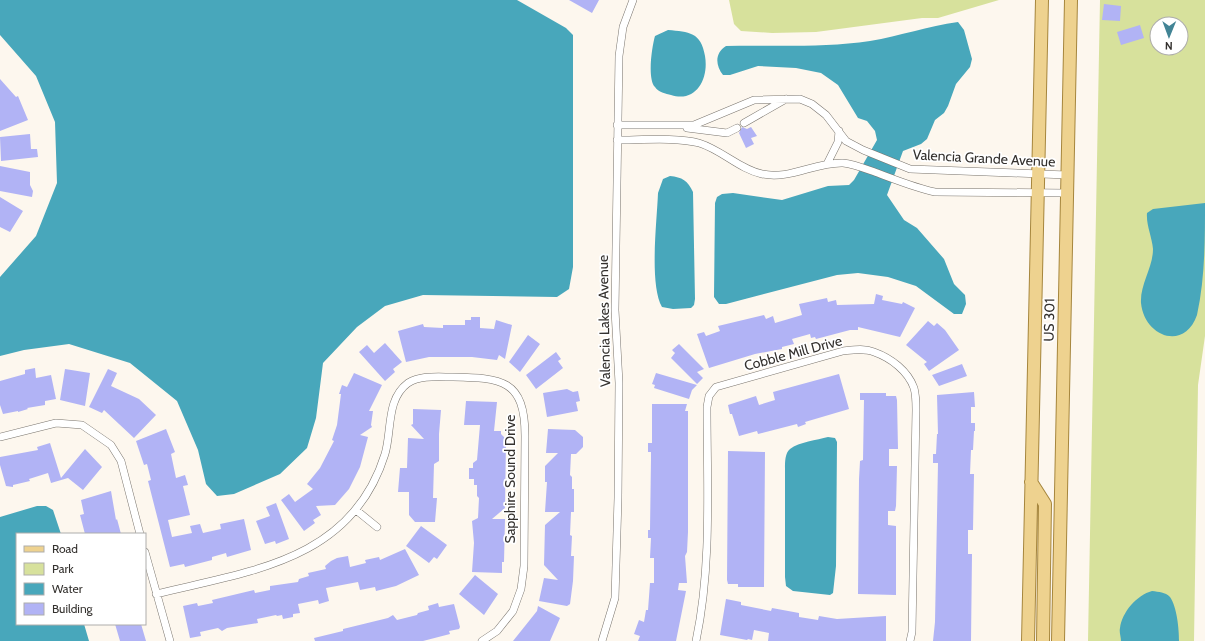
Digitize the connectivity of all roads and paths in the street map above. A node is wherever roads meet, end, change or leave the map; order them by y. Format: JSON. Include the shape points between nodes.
{"nodes":[{"id":1,"x":633,"y":0,"type":"edge"},
{"id":2,"x":1042,"y":0,"type":"edge"},
{"id":3,"x":1070,"y":0,"type":"edge"},
{"id":4,"x":786,"y":99,"type":"junction"},
{"id":5,"x":744,"y":124,"type":"dead end"},
{"id":6,"x":617,"y":125,"type":"junction"},
{"id":7,"x":670,"y":126,"type":"junction"},
{"id":8,"x":737,"y":128,"type":"dead end"},
{"id":9,"x":839,"y":131,"type":"junction"},
{"id":10,"x":617,"y":140,"type":"junction"},
{"id":11,"x":827,"y":164,"type":"junction"},
{"id":12,"x":1038,"y":174,"type":"junction"},
{"id":13,"x":1067,"y":175,"type":"junction"},
{"id":14,"x":1038,"y":192,"type":"junction"},
{"id":15,"x":1067,"y":193,"type":"junction"},
{"id":16,"x":0,"y":437,"type":"edge"},
{"id":17,"x":1031,"y":482,"type":"junction"},
{"id":18,"x":356,"y":510,"type":"junction"},
{"id":19,"x":377,"y":527,"type":"dead end"},
{"id":20,"x":140,"y":533,"type":"edge"},
{"id":21,"x":146,"y":556,"type":"edge"},
{"id":22,"x":156,"y":594,"type":"junction"},
{"id":23,"x":170,"y":641,"type":"edge"},
{"id":24,"x":482,"y":641,"type":"edge"},
{"id":25,"x":602,"y":641,"type":"edge"},
{"id":26,"x":696,"y":641,"type":"edge"},
{"id":27,"x":910,"y":641,"type":"edge"},
{"id":28,"x":1028,"y":641,"type":"edge"},
{"id":29,"x":1043,"y":641,"type":"edge"},
{"id":30,"x":1058,"y":641,"type":"edge"}],
"edges":[{"from":1,"to":6,"type":"street","name":"Valencia Lakes Avenue","via":[[623,27],[621,41]]},
{"from":2,"to":12,"type":"main road","number":"US 301"},
{"from":3,"to":13,"type":"main road","name":"US 301","number":"US 301"},
{"from":4,"to":5,"type":"street"},
{"from":4,"to":7,"type":"street","name":"Valencia Grande Avenue","via":[[754,100],[694,125]]},
{"from":4,"to":9,"type":"street","name":"Valencia Grande Avenue","via":[[800,99],[812,104],[826,114]]},
{"from":6,"to":7,"type":"street","name":"Valencia Grande Avenue"},
{"from":6,"to":10,"type":"street","name":"Valencia Lakes Avenue"},
{"from":7,"to":8,"type":"street","via":[[727,133]]},
{"from":9,"to":11,"type":"street","via":[[838,142]]},
{"from":9,"to":12,"type":"street","name":"Valencia Grande Avenue","via":[[846,141],[910,169]]},
{"from":10,"to":11,"type":"street","via":[[700,143],[749,170],[763,174],[786,175]]},
{"from":10,"to":25,"type":"street","name":"Valencia Lakes Avenue","via":[[615,310],[619,383],[618,498],[615,598]]},
{"from":11,"to":14,"type":"street","via":[[843,163],[858,166],[936,192]]},
{"from":12,"to":13,"type":"street","name":"Valencia Grande Avenue"},
{"from":12,"to":14,"type":"main road","number":"US 301"},
{"from":13,"to":15,"type":"main road","name":"US 301","number":"US 301"},
{"from":14,"to":15,"type":"street"},
{"from":14,"to":17,"type":"main road","number":"US 301"},
{"from":15,"to":30,"type":"main road","name":"US 301","number":"US 301"},
{"from":16,"to":20,"type":"street","via":[[56,423],[82,425],[111,445],[120,461]]},
{"from":17,"to":28,"type":"main road","number":"US 301"},
{"from":17,"to":29,"type":"main road","via":[[1045,504]]},
{"from":18,"to":19,"type":"street"},
{"from":18,"to":22,"type":"street","name":"Sapphire Sound Drive","via":[[336,531],[307,549],[267,566]]},
{"from":18,"to":24,"type":"street","name":"Sapphire Sound Drive","via":[[380,469],[388,443],[391,414],[397,397],[408,384],[423,378],[484,378],[497,380],[513,390],[519,397],[525,416],[523,579],[513,611],[497,630]]},
{"from":21,"to":22,"type":"street"},
{"from":22,"to":23,"type":"street"},
{"from":26,"to":27,"type":"street","name":"Cobble Mill Drive","via":[[706,580],[709,396],[716,387],[843,351],[861,350],[873,351],[893,362],[906,373],[914,389],[916,410]]}]}
